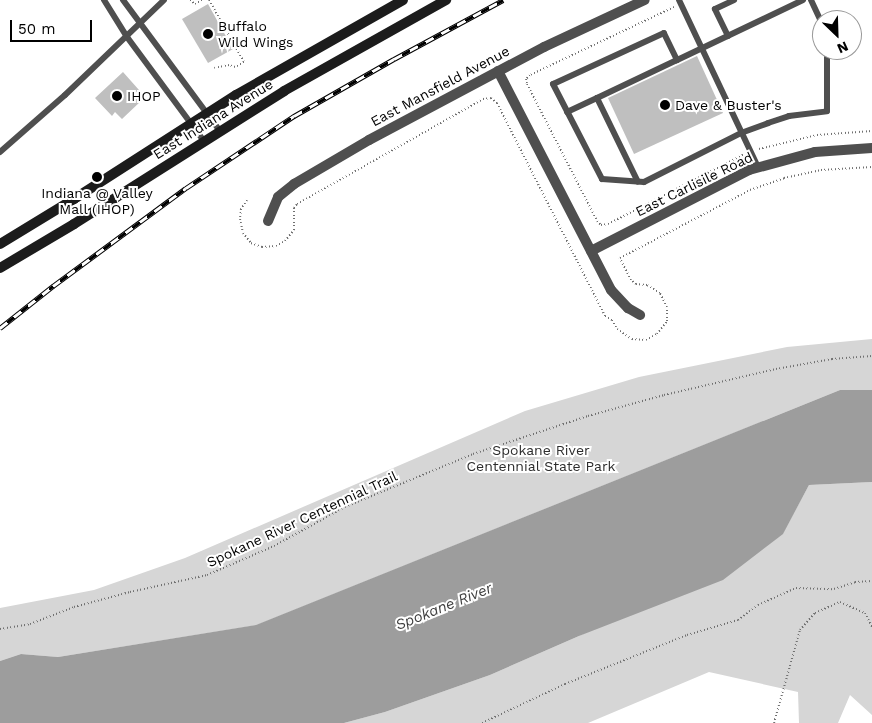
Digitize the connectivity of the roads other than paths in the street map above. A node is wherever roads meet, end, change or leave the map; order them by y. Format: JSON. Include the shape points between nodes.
{"nodes":[{"id":1,"x":104,"y":0,"type":"edge"},
{"id":2,"x":123,"y":0,"type":"edge"},
{"id":3,"x":164,"y":0,"type":"edge"},
{"id":4,"x":403,"y":0,"type":"edge"},
{"id":5,"x":446,"y":0,"type":"edge"},
{"id":6,"x":645,"y":0,"type":"edge"},
{"id":7,"x":734,"y":0,"type":"edge"},
{"id":8,"x":804,"y":0,"type":"edge"},
{"id":9,"x":679,"y":2,"type":"edge"},
{"id":10,"x":142,"y":24,"type":"junction"},
{"id":11,"x":728,"y":36,"type":"junction"},
{"id":12,"x":127,"y":37,"type":"junction"},
{"id":13,"x":701,"y":49,"type":"junction"},
{"id":14,"x":677,"y":60,"type":"junction"},
{"id":15,"x":827,"y":60,"type":"edge"},
{"id":16,"x":498,"y":71,"type":"junction"},
{"id":17,"x":597,"y":98,"type":"junction"},
{"id":18,"x":207,"y":112,"type":"junction"},
{"id":19,"x":568,"y":112,"type":"junction"},
{"id":20,"x":192,"y":123,"type":"junction"},
{"id":21,"x":220,"y":131,"type":"junction"},
{"id":22,"x":741,"y":134,"type":"junction"},
{"id":23,"x":204,"y":140,"type":"junction"},
{"id":24,"x":872,"y":148,"type":"edge"},
{"id":25,"x":0,"y":152,"type":"edge"},
{"id":26,"x":758,"y":167,"type":"junction"},
{"id":27,"x":638,"y":182,"type":"junction"},
{"id":28,"x":268,"y":221,"type":"dead end"},
{"id":29,"x":0,"y":244,"type":"edge"},
{"id":30,"x":591,"y":251,"type":"junction"},
{"id":31,"x":0,"y":268,"type":"edge"},
{"id":32,"x":640,"y":315,"type":"dead end"}],
"edges":[{"from":1,"to":12,"type":"lane"},
{"from":2,"to":10,"type":"lane"},
{"from":3,"to":10,"type":"lane"},
{"from":4,"to":18,"type":"main road","name":"East Indiana Avenue"},
{"from":5,"to":21,"type":"main road","name":"East Indiana Avenue","via":[[284,91]]},
{"from":6,"to":16,"type":"street","name":"East Mansfield Avenue"},
{"from":7,"to":11,"type":"lane","via":[[715,9]]},
{"from":8,"to":11,"type":"lane"},
{"from":9,"to":13,"type":"lane"},
{"from":10,"to":12,"type":"lane"},
{"from":10,"to":18,"type":"lane"},
{"from":11,"to":13,"type":"lane"},
{"from":12,"to":20,"type":"lane"},
{"from":12,"to":25,"type":"lane"},
{"from":13,"to":14,"type":"lane"},
{"from":13,"to":22,"type":"lane"},
{"from":14,"to":17,"type":"lane"},
{"from":14,"to":19,"type":"lane","via":[[664,34],[553,84]]},
{"from":15,"to":22,"type":"lane","via":[[827,111],[789,116]]},
{"from":16,"to":28,"type":"street","name":"East Mansfield Avenue","via":[[294,184],[278,197]]},
{"from":16,"to":30,"type":"street"},
{"from":17,"to":19,"type":"lane"},
{"from":17,"to":27,"type":"lane"},
{"from":18,"to":20,"type":"main road","name":"East Indiana Avenue"},
{"from":18,"to":21,"type":"lane"},
{"from":19,"to":27,"type":"lane","via":[[602,179]]},
{"from":20,"to":23,"type":"lane"},
{"from":20,"to":29,"type":"main road","name":"East Indiana Avenue"},
{"from":21,"to":23,"type":"main road","name":"East Indiana Avenue"},
{"from":22,"to":26,"type":"lane"},
{"from":22,"to":27,"type":"lane","via":[[644,182]]},
{"from":23,"to":31,"type":"main road","name":"East Indiana Avenue","via":[[67,229]]},
{"from":24,"to":26,"type":"street","name":"East Carlisile Road","via":[[816,152]]},
{"from":26,"to":30,"type":"street","name":"East Carlisile Road"},
{"from":30,"to":32,"type":"street","via":[[611,290],[628,308]]}]}
